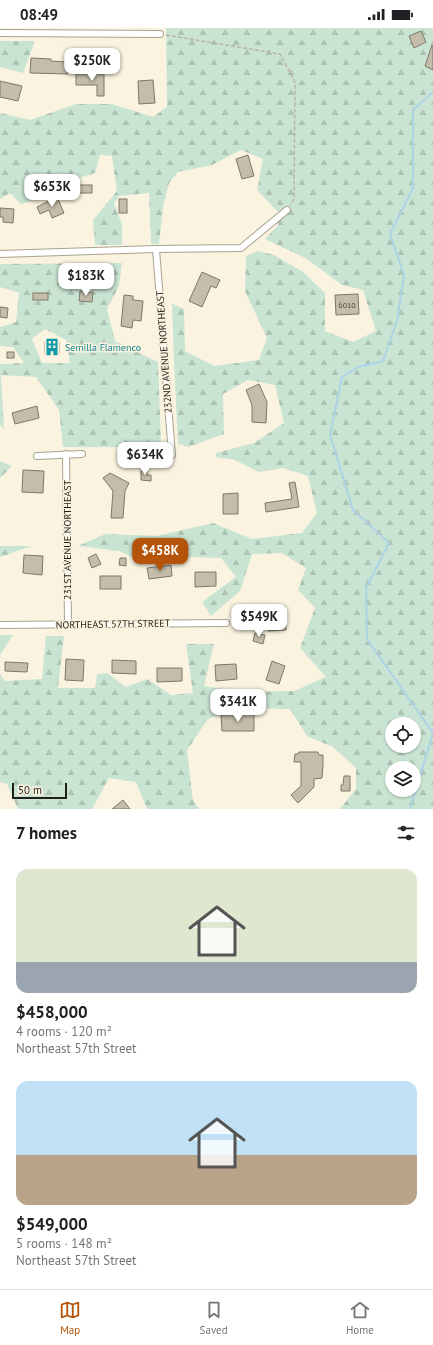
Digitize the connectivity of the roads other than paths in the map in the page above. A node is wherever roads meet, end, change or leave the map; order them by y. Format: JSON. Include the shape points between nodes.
{"nodes":[{"id":1,"x":0,"y":33,"type":"edge"},
{"id":2,"x":160,"y":34,"type":"road end"},
{"id":3,"x":287,"y":210,"type":"road end"},
{"id":4,"x":156,"y":249,"type":"junction"},
{"id":5,"x":0,"y":254,"type":"edge"},
{"id":6,"x":66,"y":454,"type":"junction"},
{"id":7,"x":82,"y":454,"type":"dead end"},
{"id":8,"x":172,"y":455,"type":"dead end"},
{"id":9,"x":37,"y":456,"type":"dead end"},
{"id":10,"x":226,"y":623,"type":"dead end"},
{"id":11,"x":0,"y":625,"type":"edge"},
{"id":12,"x":68,"y":625,"type":"junction"}],
"edges":[{"from":1,"to":2,"type":"street"},
{"from":3,"to":4,"type":"street","via":[[241,248]]},
{"from":4,"to":5,"type":"street"},
{"from":4,"to":8,"type":"street","name":"232ND AVENUE NORTHEAST"},
{"from":6,"to":7,"type":"street"},
{"from":6,"to":9,"type":"street"},
{"from":6,"to":12,"type":"street","name":"231ST AVENUE NORTHEAST"},
{"from":10,"to":12,"type":"street","name":"NORTHEAST 57TH STREET"},
{"from":11,"to":12,"type":"street","name":"NORTHEAST 57TH STREET"}]}
